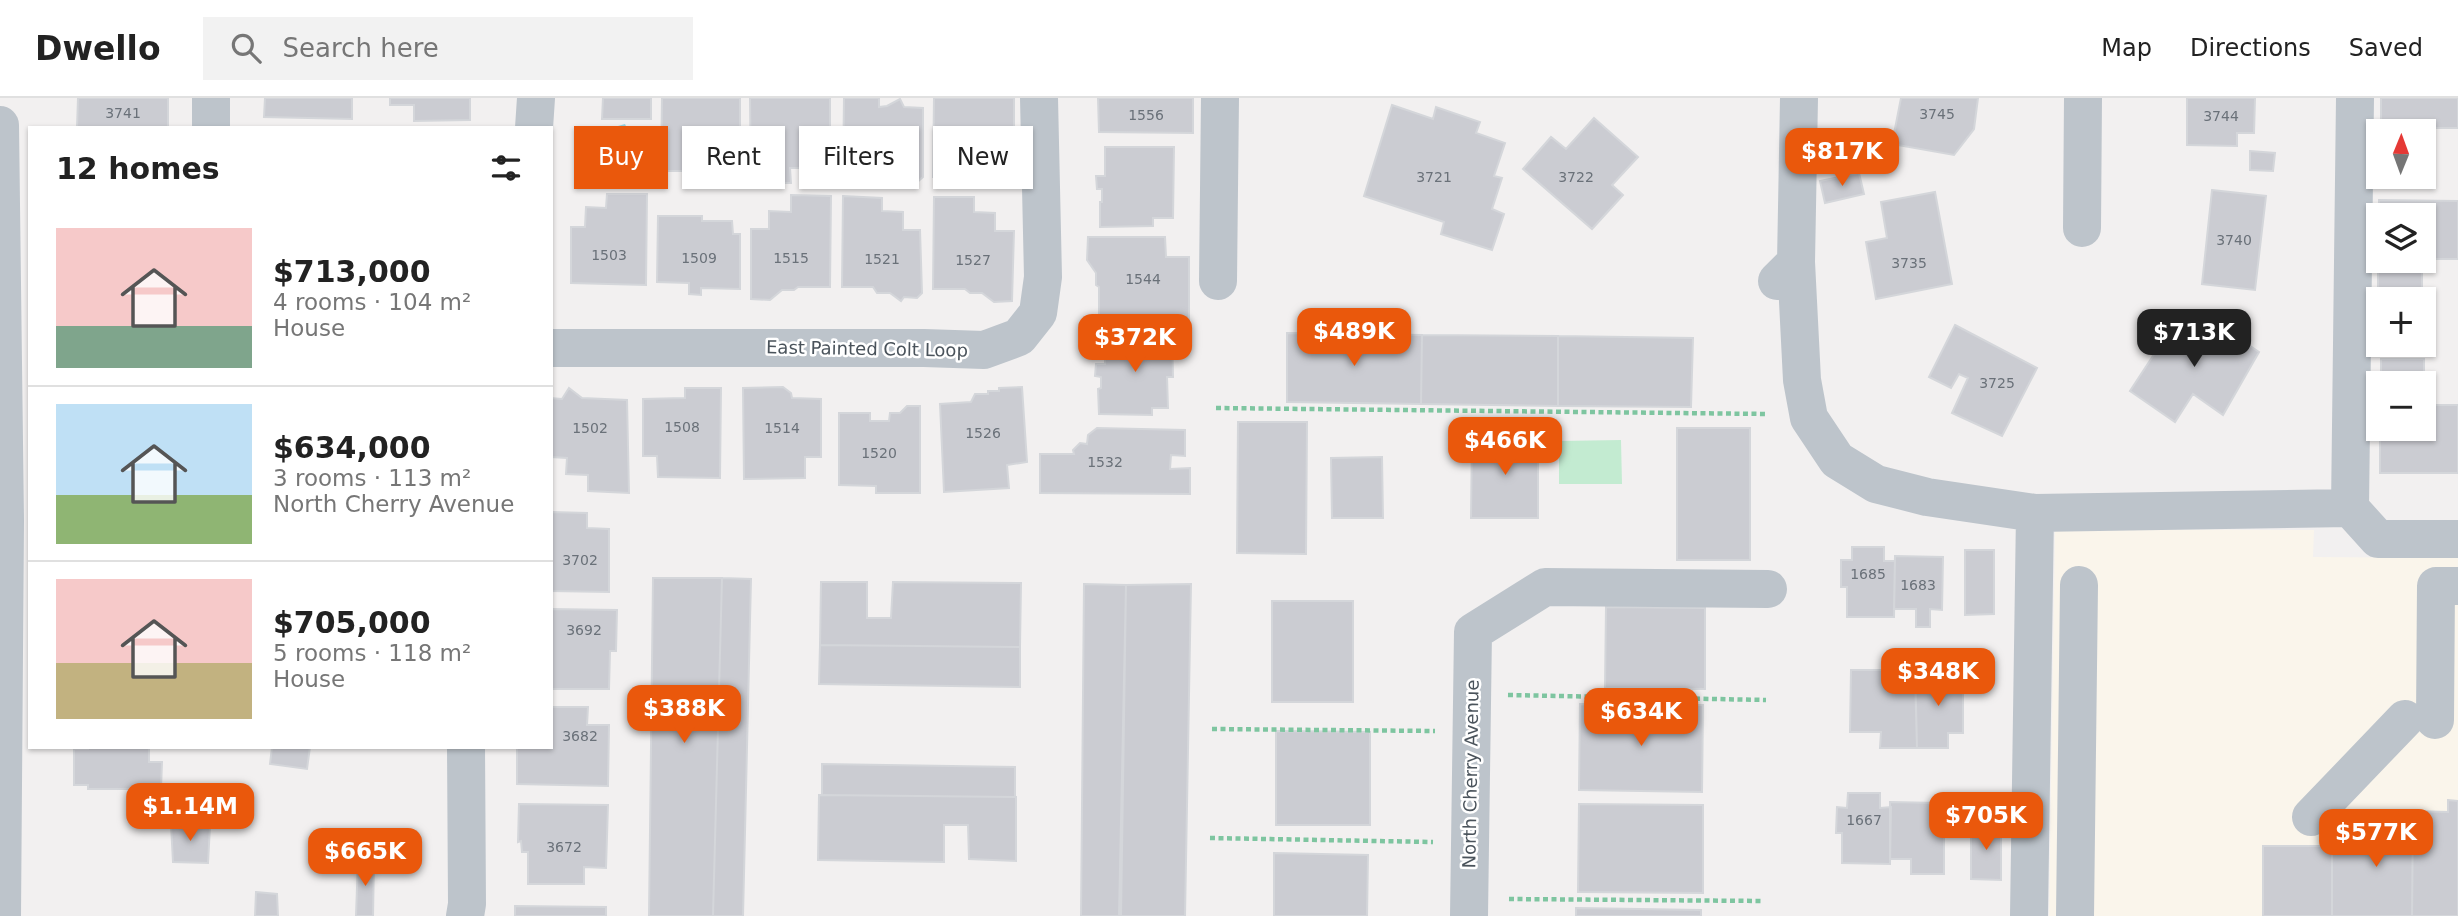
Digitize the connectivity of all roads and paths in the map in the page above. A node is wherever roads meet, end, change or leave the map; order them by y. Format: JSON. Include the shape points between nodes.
{"nodes":[{"id":1,"x":211,"y":98,"type":"edge"},
{"id":2,"x":536,"y":98,"type":"edge"},
{"id":3,"x":1039,"y":98,"type":"edge"},
{"id":4,"x":1220,"y":98,"type":"edge"},
{"id":5,"x":1799,"y":98,"type":"edge"},
{"id":6,"x":2083,"y":98,"type":"edge"},
{"id":7,"x":2356,"y":98,"type":"edge"},
{"id":8,"x":0,"y":125,"type":"edge"},
{"id":9,"x":211,"y":126,"type":"edge"},
{"id":10,"x":534,"y":126,"type":"edge"},
{"id":11,"x":2082,"y":228,"type":"dead end"},
{"id":12,"x":1218,"y":281,"type":"dead end"},
{"id":13,"x":553,"y":348,"type":"edge"},
{"id":14,"x":1216,"y":408,"type":"dead end"},
{"id":15,"x":1772,"y":414,"type":"dead end"},
{"id":16,"x":2350,"y":508,"type":"junction"},
{"id":17,"x":2035,"y":513,"type":"junction"},
{"id":18,"x":2,"y":521,"type":"edge"},
{"id":19,"x":2458,"y":540,"type":"edge"},
{"id":20,"x":2079,"y":584,"type":"dead end"},
{"id":21,"x":2458,"y":586,"type":"edge"},
{"id":22,"x":1768,"y":589,"type":"dead end"},
{"id":23,"x":1766,"y":699,"type":"dead end"},
{"id":24,"x":1472,"y":713,"type":"junction"},
{"id":25,"x":1212,"y":729,"type":"dead end"},
{"id":26,"x":466,"y":749,"type":"edge"},
{"id":27,"x":2311,"y":817,"type":"dead end"},
{"id":28,"x":1210,"y":838,"type":"dead end"},
{"id":29,"x":1470,"y":842,"type":"junction"},
{"id":30,"x":1763,"y":901,"type":"dead end"},
{"id":31,"x":1469,"y":907,"type":"edge"},
{"id":32,"x":2,"y":916,"type":"edge"},
{"id":33,"x":465,"y":916,"type":"edge"},
{"id":34,"x":2029,"y":916,"type":"edge"},
{"id":35,"x":2074,"y":916,"type":"edge"}],
"edges":[{"from":1,"to":9,"type":"street"},
{"from":2,"to":10,"type":"street"},
{"from":3,"to":13,"type":"street","name":"East Painted Colt Loop","via":[[1043,277],[1038,313],[1019,337],[984,350]]},
{"from":4,"to":12,"type":"street"},
{"from":5,"to":17,"type":"street","via":[[1785,273],[1809,418],[1837,460],[1876,484],[1927,497]]},
{"from":6,"to":11,"type":"street"},
{"from":7,"to":16,"type":"street"},
{"from":8,"to":18,"type":"street"},
{"from":14,"to":15,"type":"path"},
{"from":16,"to":17,"type":"street"},
{"from":16,"to":19,"type":"street","via":[[2378,539]]},
{"from":17,"to":34,"type":"street"},
{"from":18,"to":32,"type":"street"},
{"from":20,"to":35,"type":"street"},
{"from":21,"to":27,"type":"street","via":[[2436,586],[2420,720]]},
{"from":22,"to":24,"type":"street","name":"North Cherry Avenue","via":[[1545,587],[1473,632]]},
{"from":23,"to":24,"type":"path"},
{"from":24,"to":25,"type":"path"},
{"from":24,"to":29,"type":"street","name":"North Cherry Avenue"},
{"from":26,"to":33,"type":"street"},
{"from":28,"to":29,"type":"path"},
{"from":29,"to":31,"type":"street","name":"North Cherry Avenue"},
{"from":30,"to":31,"type":"path"}]}
